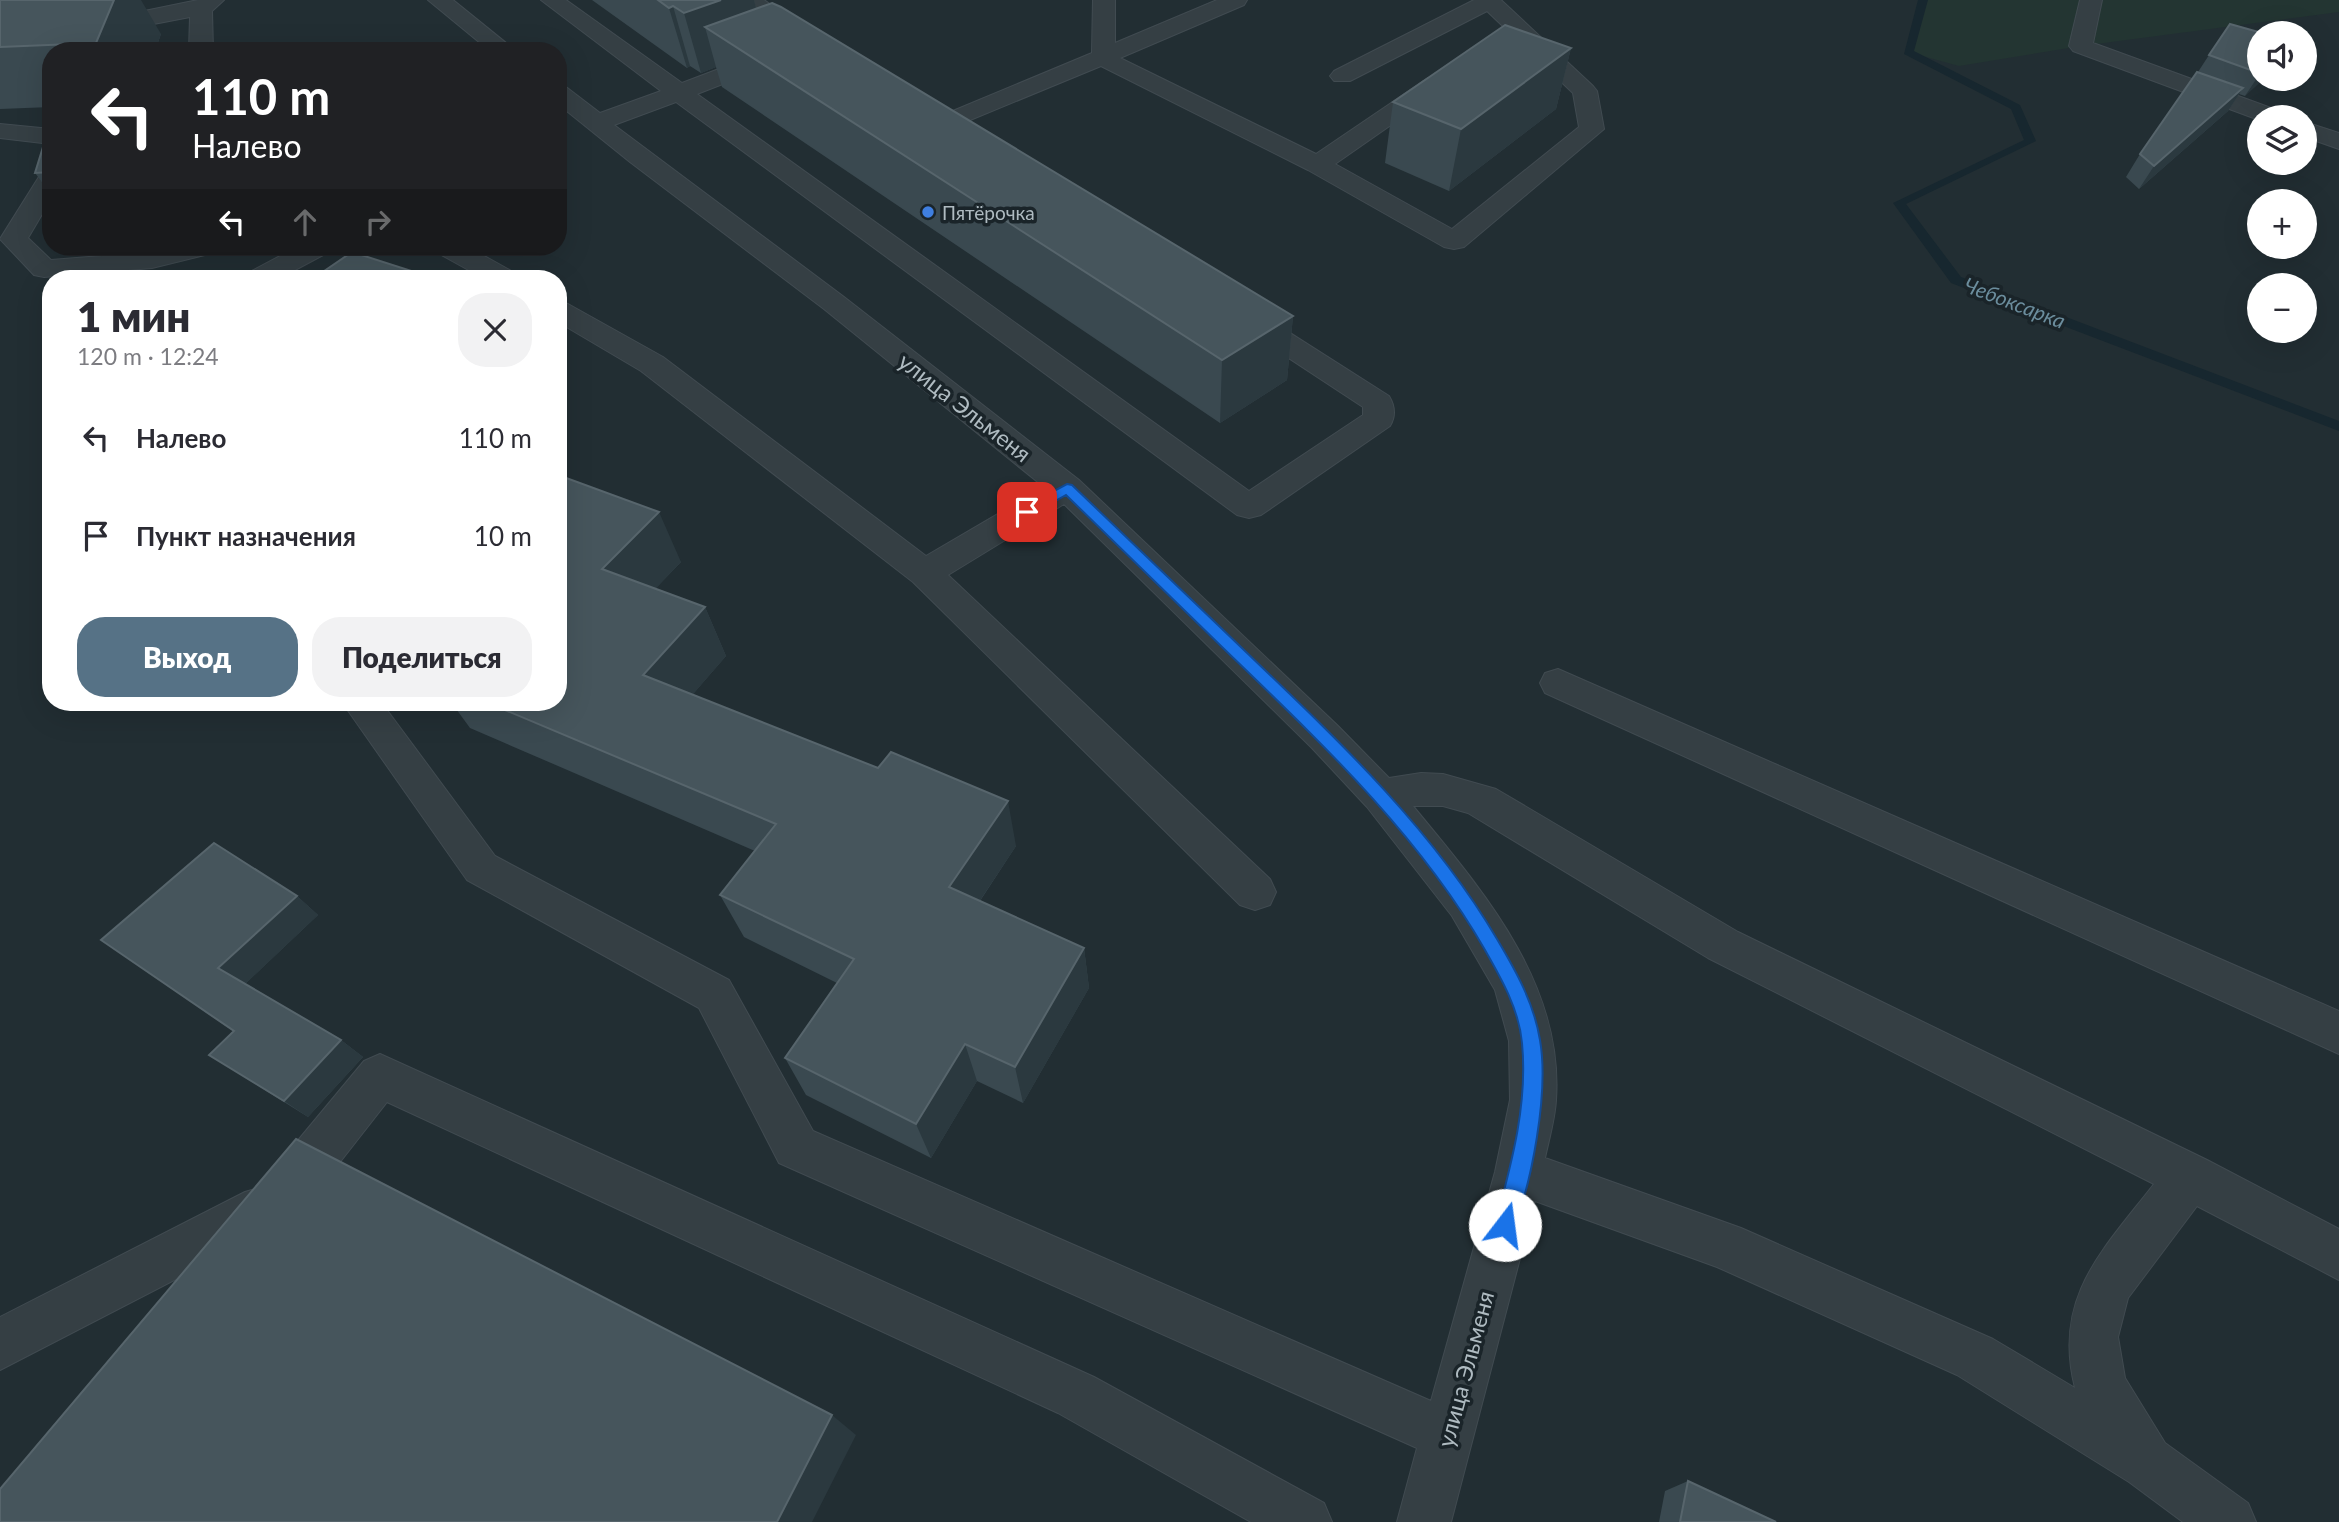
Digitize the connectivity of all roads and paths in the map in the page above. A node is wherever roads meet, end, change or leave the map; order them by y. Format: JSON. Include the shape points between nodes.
{"nodes":[{"id":1,"x":439,"y":0,"type":"edge"},
{"id":2,"x":552,"y":0,"type":"edge"},
{"id":3,"x":749,"y":0,"type":"edge"},
{"id":4,"x":1104,"y":0,"type":"edge"},
{"id":5,"x":1236,"y":0,"type":"edge"},
{"id":6,"x":1489,"y":0,"type":"edge"},
{"id":7,"x":2091,"y":0,"type":"edge"},
{"id":8,"x":207,"y":4,"type":"edge"},
{"id":9,"x":202,"y":42,"type":"edge"},
{"id":10,"x":493,"y":42,"type":"edge"},
{"id":11,"x":1539,"y":48,"type":"junction"},
{"id":12,"x":0,"y":51,"type":"edge"},
{"id":13,"x":1513,"y":54,"type":"edge"},
{"id":14,"x":1103,"y":58,"type":"junction"},
{"id":15,"x":1460,"y":66,"type":"edge"},
{"id":16,"x":1342,"y":76,"type":"dead end"},
{"id":17,"x":679,"y":92,"type":"junction"},
{"id":18,"x":901,"y":96,"type":"edge"},
{"id":19,"x":567,"y":104,"type":"edge"},
{"id":20,"x":2247,"y":107,"type":"edge"},
{"id":21,"x":597,"y":123,"type":"junction"},
{"id":22,"x":0,"y":131,"type":"edge"},
{"id":23,"x":2317,"y":133,"type":"edge"},
{"id":24,"x":42,"y":136,"type":"edge"},
{"id":25,"x":2339,"y":141,"type":"edge"},
{"id":26,"x":1317,"y":165,"type":"junction"},
{"id":27,"x":42,"y":192,"type":"edge"},
{"id":28,"x":168,"y":256,"type":"edge"},
{"id":29,"x":300,"y":256,"type":"edge"},
{"id":30,"x":464,"y":256,"type":"edge"},
{"id":31,"x":275,"y":270,"type":"edge"},
{"id":32,"x":489,"y":270,"type":"edge"},
{"id":33,"x":1226,"y":305,"type":"edge"},
{"id":34,"x":567,"y":315,"type":"edge"},
{"id":35,"x":1067,"y":488,"type":"junction"},
{"id":36,"x":925,"y":573,"type":"junction"},
{"id":37,"x":1558,"y":683,"type":"dead end"},
{"id":38,"x":367,"y":711,"type":"edge"},
{"id":39,"x":1381,"y":796,"type":"junction"},
{"id":40,"x":1255,"y":892,"type":"dead end"},
{"id":41,"x":2339,"y":1033,"type":"edge"},
{"id":42,"x":1519,"y":1172,"type":"junction"},
{"id":43,"x":2190,"y":1177,"type":"junction"},
{"id":44,"x":280,"y":1200,"type":"junction"},
{"id":45,"x":2339,"y":1255,"type":"edge"},
{"id":46,"x":211,"y":1286,"type":"edge"},
{"id":47,"x":0,"y":1344,"type":"edge"},
{"id":48,"x":1448,"y":1435,"type":"junction"},
{"id":49,"x":2148,"y":1463,"type":"junction"},
{"id":50,"x":1305,"y":1522,"type":"edge"},
{"id":51,"x":1424,"y":1522,"type":"edge"},
{"id":52,"x":2229,"y":1522,"type":"edge"}],
"edges":[{"from":1,"to":10,"type":"street"},
{"from":2,"to":17,"type":"street"},
{"from":3,"to":17,"type":"street","via":[[818,45]]},
{"from":4,"to":14,"type":"street"},
{"from":5,"to":14,"type":"street"},
{"from":6,"to":11,"type":"street"},
{"from":6,"to":16,"type":"street"},
{"from":7,"to":20,"type":"street","via":[[2081,46]]},
{"from":8,"to":9,"type":"street"},
{"from":8,"to":12,"type":"street"},
{"from":11,"to":13,"type":"street"},
{"from":11,"to":26,"type":"street","via":[[1585,91],[1592,129],[1454,241]]},
{"from":14,"to":18,"type":"street","via":[[957,131]]},
{"from":14,"to":26,"type":"street"},
{"from":15,"to":26,"type":"street"},
{"from":17,"to":21,"type":"street"},
{"from":17,"to":33,"type":"street","via":[[1249,507],[1379,419],[1378,403]]},
{"from":19,"to":21,"type":"street","name":"улица Эльменя"},
{"from":21,"to":35,"type":"street","name":"улица Эльменя"},
{"from":22,"to":24,"type":"street"},
{"from":23,"to":25,"type":"street"},
{"from":27,"to":28,"type":"street","via":[[14,239],[44,269]]},
{"from":29,"to":31,"type":"street"},
{"from":30,"to":32,"type":"street"},
{"from":34,"to":36,"type":"street","via":[[653,364]]},
{"from":35,"to":36,"type":"street"},
{"from":35,"to":39,"type":"street","name":"улица Эльменя"},
{"from":36,"to":40,"type":"street"},
{"from":37,"to":41,"type":"street"},
{"from":38,"to":48,"type":"street","via":[[481,868],[714,994],[796,1147]]},
{"from":39,"to":42,"type":"street","name":"улица Эльменя","via":[[1467,903],[1515,985],[1531,1041],[1532,1088]]},
{"from":39,"to":43,"type":"street","via":[[1414,788],[1451,790],[1482,801],[1723,945]]},
{"from":42,"to":48,"type":"street","name":"улица Эльменя"},
{"from":42,"to":49,"type":"street","via":[[1724,1245],[1975,1357]]},
{"from":43,"to":45,"type":"street"},
{"from":43,"to":49,"type":"street","via":[[2106,1286],[2093,1337],[2100,1386]]},
{"from":44,"to":46,"type":"street"},
{"from":44,"to":47,"type":"street"},
{"from":44,"to":50,"type":"street","via":[[380,1076],[1076,1395]]},
{"from":48,"to":51,"type":"street","name":"улица Эльменя"},
{"from":49,"to":52,"type":"street"}]}
